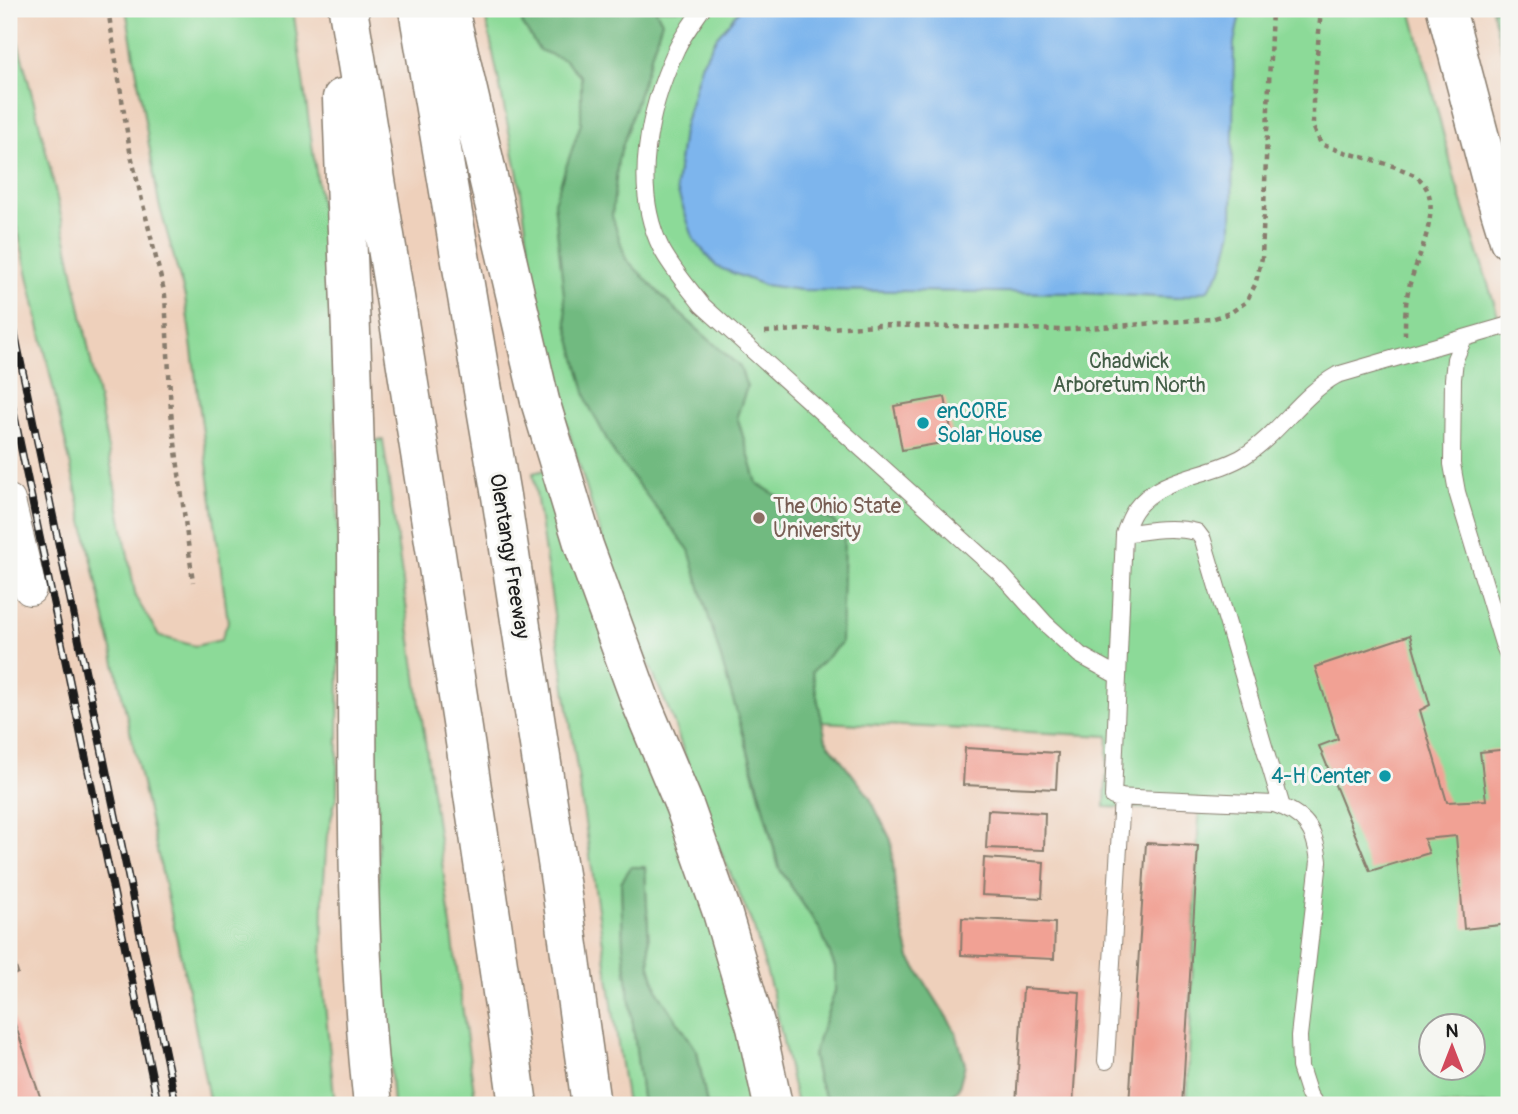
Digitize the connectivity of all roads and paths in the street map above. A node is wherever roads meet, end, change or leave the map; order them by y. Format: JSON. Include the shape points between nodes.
{"nodes":[{"id":1,"x":107,"y":9,"type":"edge"},
{"id":2,"x":339,"y":9,"type":"edge"},
{"id":3,"x":348,"y":9,"type":"edge"},
{"id":4,"x":418,"y":9,"type":"edge"},
{"id":5,"x":449,"y":9,"type":"edge"},
{"id":6,"x":702,"y":9,"type":"edge"},
{"id":7,"x":1272,"y":9,"type":"edge"},
{"id":8,"x":1321,"y":9,"type":"edge"},
{"id":9,"x":1446,"y":9,"type":"edge"},
{"id":10,"x":1509,"y":240,"type":"edge"},
{"id":11,"x":1509,"y":325,"type":"edge"},
{"id":12,"x":736,"y":335,"type":"junction"},
{"id":13,"x":1464,"y":338,"type":"junction"},
{"id":14,"x":1407,"y":355,"type":"junction"},
{"id":15,"x":9,"y":501,"type":"edge"},
{"id":16,"x":1124,"y":534,"type":"junction"},
{"id":17,"x":193,"y":582,"type":"dead end"},
{"id":18,"x":30,"y":589,"type":"dead end"},
{"id":19,"x":1509,"y":657,"type":"edge"},
{"id":20,"x":1118,"y":676,"type":"junction"},
{"id":21,"x":1122,"y":797,"type":"junction"},
{"id":22,"x":1282,"y":807,"type":"junction"},
{"id":23,"x":1106,"y":1062,"type":"dead end"},
{"id":24,"x":373,"y":1105,"type":"edge"},
{"id":25,"x":518,"y":1105,"type":"edge"},
{"id":26,"x":591,"y":1105,"type":"edge"},
{"id":27,"x":774,"y":1105,"type":"edge"},
{"id":28,"x":1316,"y":1105,"type":"edge"}],
"edges":[{"from":1,"to":17,"type":"path","via":[[130,151],[165,295],[171,412]]},
{"from":2,"to":24,"type":"main road","via":[[356,406],[360,928]]},
{"from":3,"to":25,"type":"main road","via":[[430,507]]},
{"from":4,"to":26,"type":"main road","name":"Olentangy Freeway","via":[[501,496]]},
{"from":5,"to":27,"type":"main road","via":[[540,401],[584,546],[722,912]]},
{"from":6,"to":12,"type":"lane","via":[[677,47],[653,113],[646,189],[652,223],[675,270],[702,305]]},
{"from":7,"to":12,"type":"path","via":[[1262,258],[1246,302],[1230,313],[1212,320],[1102,329],[878,324]]},
{"from":8,"to":14,"type":"path","via":[[1313,101],[1313,126],[1321,144],[1415,175],[1429,198],[1428,230],[1406,302]]},
{"from":9,"to":10,"type":"main road"},
{"from":11,"to":13,"type":"lane"},
{"from":12,"to":20,"type":"lane","via":[[1002,575],[1080,655]]},
{"from":13,"to":14,"type":"lane"},
{"from":13,"to":19,"type":"lane","via":[[1453,379],[1452,464]]},
{"from":14,"to":16,"type":"lane","via":[[1321,384],[1242,457],[1149,495],[1133,511]]},
{"from":15,"to":18,"type":"street"},
{"from":16,"to":20,"type":"lane"},
{"from":16,"to":22,"type":"lane","via":[[1182,529],[1197,532],[1203,540]]},
{"from":20,"to":21,"type":"lane","via":[[1113,797]]},
{"from":21,"to":22,"type":"lane"},
{"from":21,"to":23,"type":"lane"},
{"from":22,"to":28,"type":"lane","via":[[1306,823],[1317,844],[1319,861],[1299,1036],[1300,1067]]}]}
